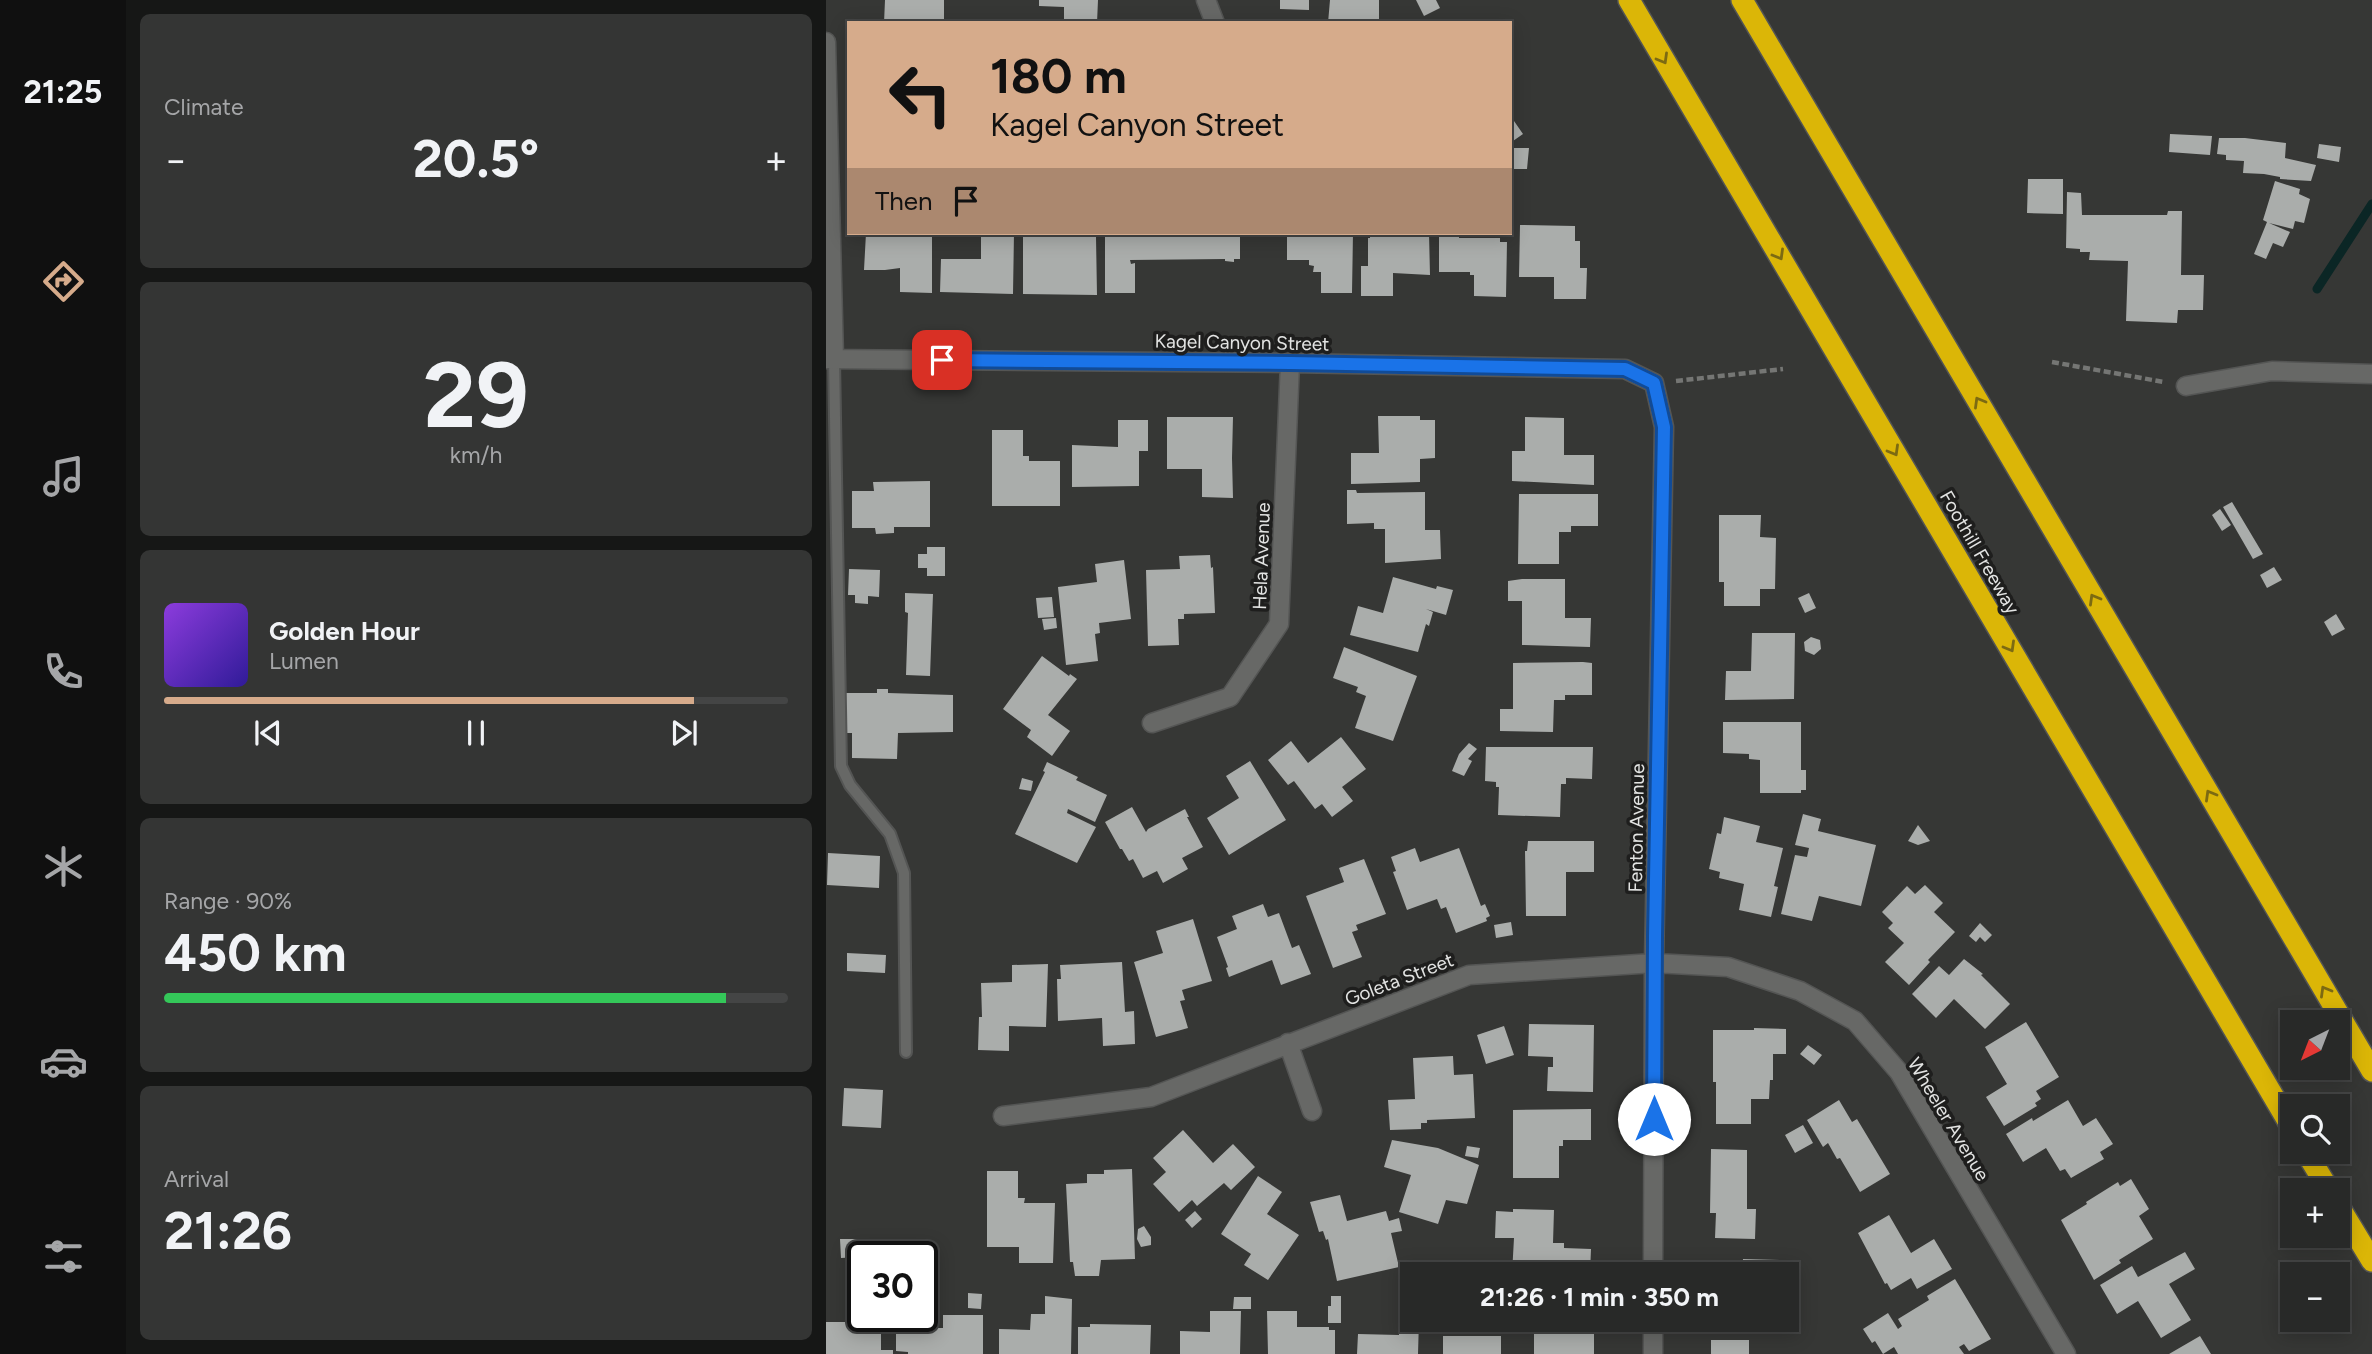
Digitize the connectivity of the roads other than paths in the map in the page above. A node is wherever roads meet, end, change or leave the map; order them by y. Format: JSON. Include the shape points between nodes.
{"nodes":[{"id":1,"x":1206,"y":0,"type":"edge"},
{"id":2,"x":1629,"y":0,"type":"edge"},
{"id":3,"x":1742,"y":0,"type":"edge"},
{"id":4,"x":1755,"y":0,"type":"edge"},
{"id":5,"x":1214,"y":21,"type":"edge"},
{"id":6,"x":1762,"y":34,"type":"junction"},
{"id":7,"x":826,"y":42,"type":"edge"},
{"id":8,"x":830,"y":359,"type":"edge"},
{"id":9,"x":1290,"y":363,"type":"junction"},
{"id":10,"x":2372,"y":374,"type":"edge"},
{"id":11,"x":1654,"y":383,"type":"joint"},
{"id":12,"x":2186,"y":386,"type":"road end"},
{"id":13,"x":1153,"y":723,"type":"dead end"},
{"id":14,"x":1654,"y":963,"type":"junction"},
{"id":15,"x":1288,"y":1043,"type":"junction"},
{"id":16,"x":906,"y":1052,"type":"dead end"},
{"id":17,"x":2372,"y":1071,"type":"edge"},
{"id":18,"x":2280,"y":1108,"type":"edge"},
{"id":19,"x":1312,"y":1111,"type":"dead end"},
{"id":20,"x":1003,"y":1116,"type":"dead end"},
{"id":21,"x":2350,"y":1225,"type":"edge"},
{"id":22,"x":2372,"y":1261,"type":"edge"},
{"id":23,"x":1653,"y":1262,"type":"edge"},
{"id":24,"x":1653,"y":1332,"type":"edge"},
{"id":25,"x":1653,"y":1354,"type":"edge"},
{"id":26,"x":2066,"y":1354,"type":"edge"}],
"edges":[{"from":1,"to":5,"type":"street"},
{"from":2,"to":18,"type":"highway","name":"Foothill Freeway","one_way":true},
{"from":3,"to":6,"type":"highway"},
{"from":4,"to":6,"type":"highway"},
{"from":17,"to":6,"type":"highway","one_way":true},
{"from":7,"to":8,"type":"street"},
{"from":8,"to":9,"type":"street","name":"Kagel Canyon Street"},
{"from":8,"to":16,"type":"lane","via":[[841,766],[850,785],[890,834],[904,873]]},
{"from":9,"to":11,"type":"street","name":"Kagel Canyon Street","via":[[1625,369]]},
{"from":9,"to":13,"type":"street","name":"Hela Avenue","via":[[1279,624],[1230,697]]},
{"from":10,"to":12,"type":"street","via":[[2272,371]]},
{"from":11,"to":14,"type":"street","name":"Fenton Avenue","via":[[1664,427]]},
{"from":14,"to":15,"type":"street","name":"Goleta Street","via":[[1469,975]]},
{"from":14,"to":23,"type":"street","name":"Fenton Avenue"},
{"from":14,"to":26,"type":"street","name":"Wheeler Avenue","via":[[1728,967],[1800,991],[1855,1021],[1899,1072]]},
{"from":15,"to":19,"type":"street"},
{"from":15,"to":20,"type":"street","name":"Goleta Street","via":[[1151,1097]]},
{"from":21,"to":22,"type":"highway"},
{"from":24,"to":25,"type":"street"}]}
